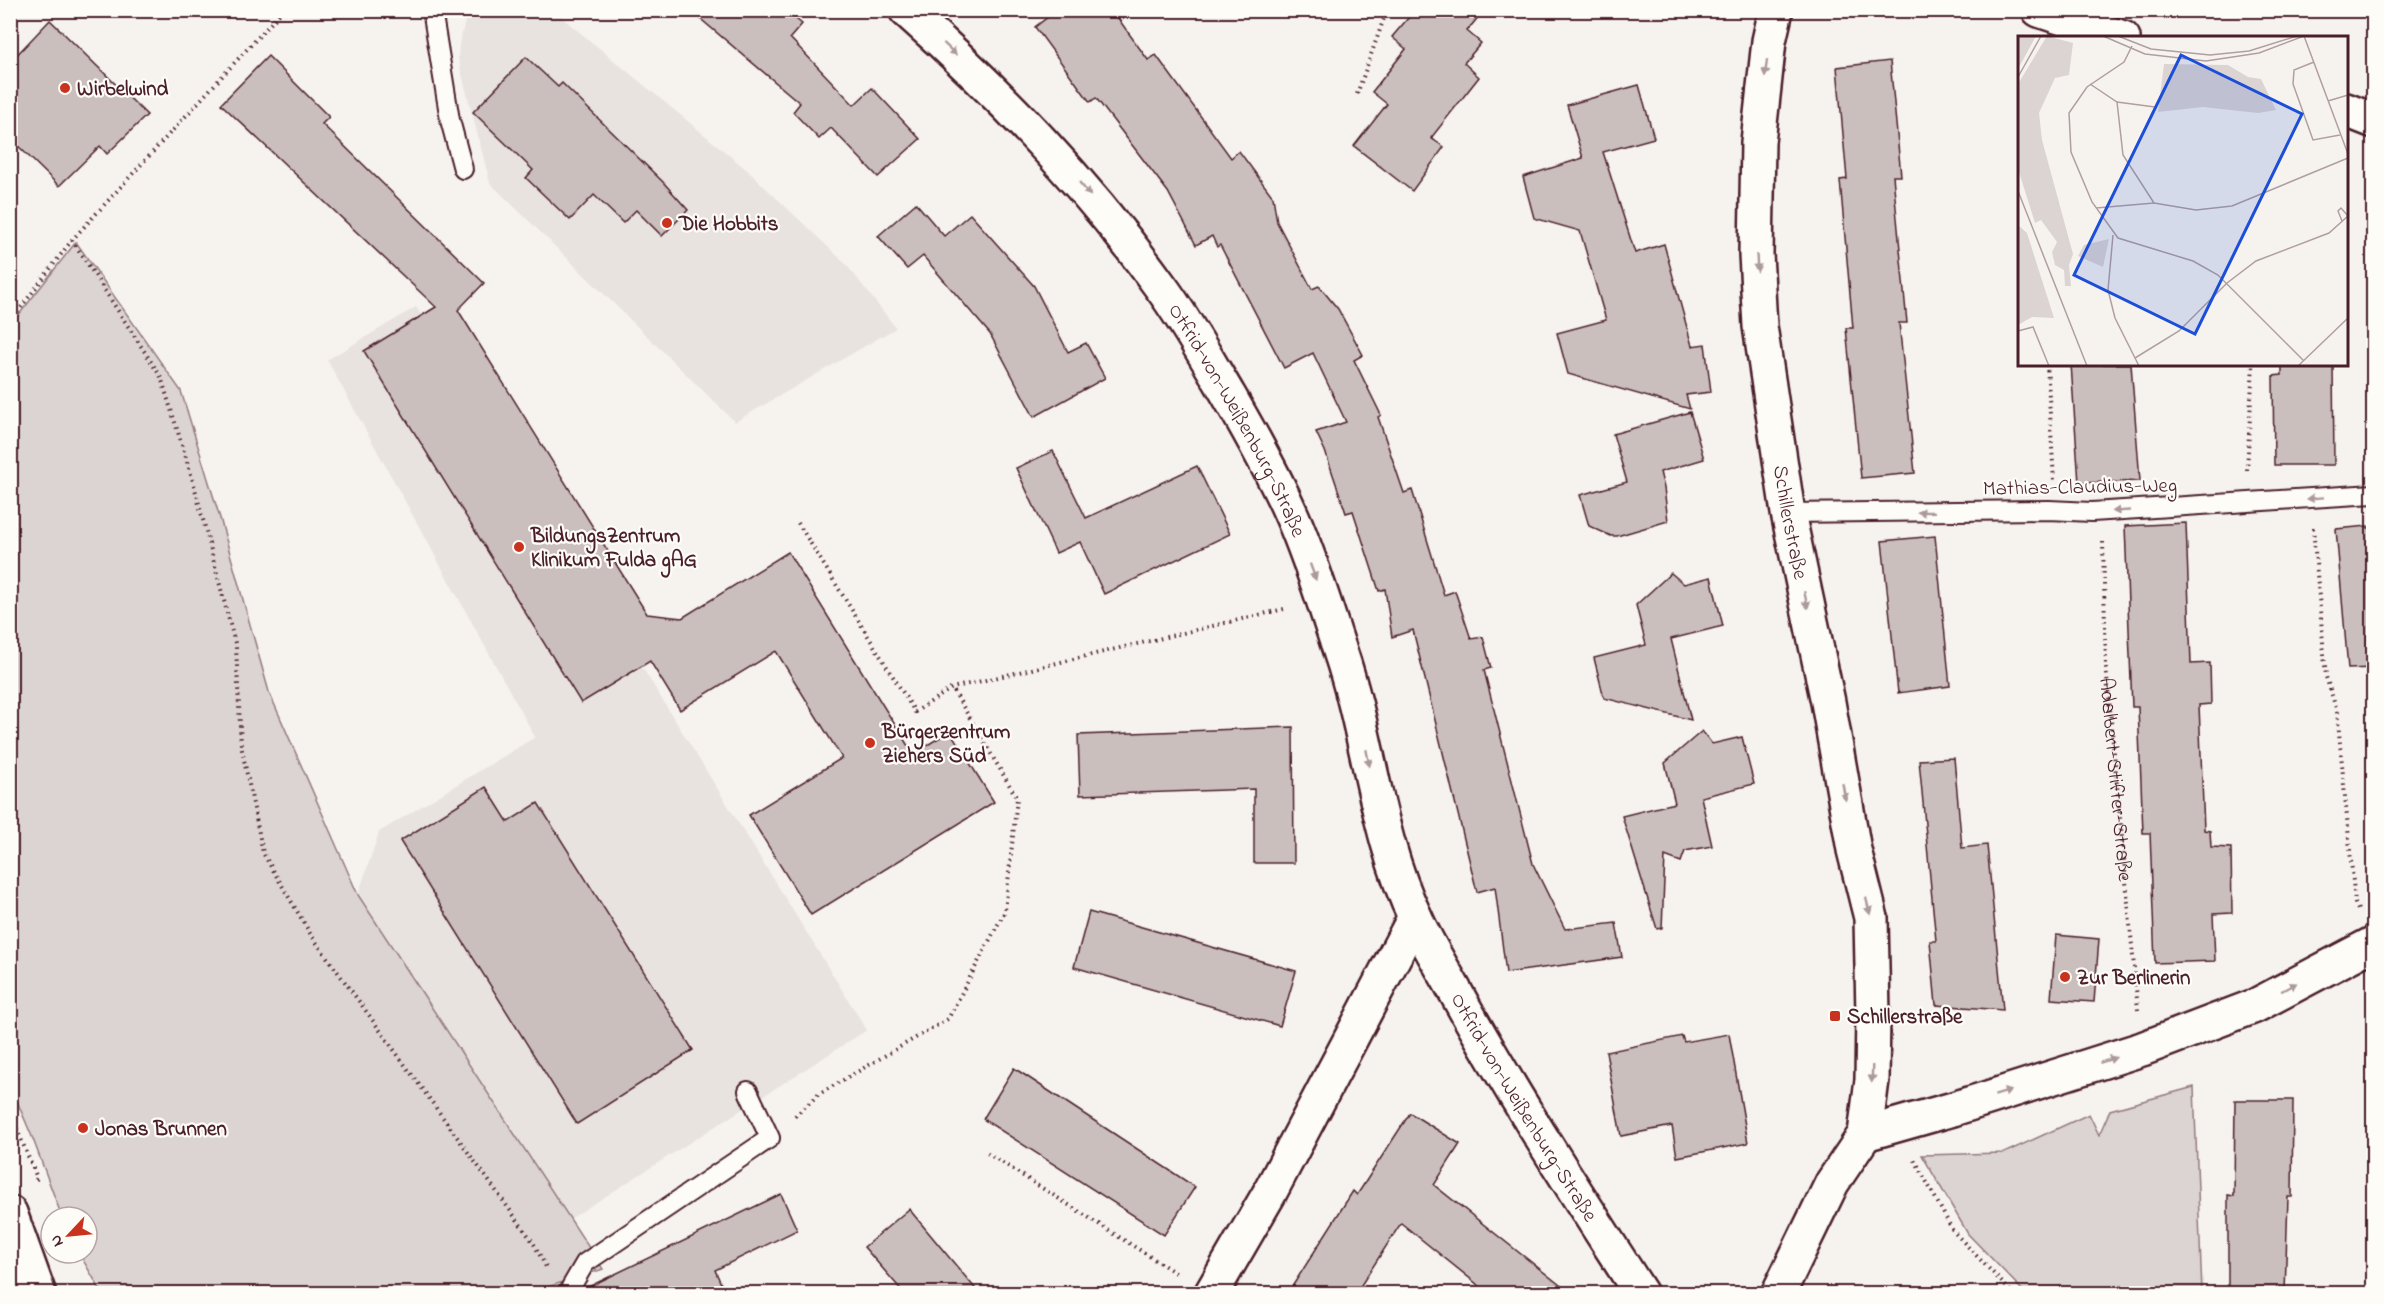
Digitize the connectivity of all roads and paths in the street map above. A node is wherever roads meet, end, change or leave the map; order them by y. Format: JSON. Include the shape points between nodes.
{"nodes":[{"id":1,"x":284,"y":10,"type":"edge"},
{"id":2,"x":432,"y":10,"type":"edge"},
{"id":3,"x":906,"y":10,"type":"edge"},
{"id":4,"x":1387,"y":10,"type":"edge"},
{"id":5,"x":1776,"y":10,"type":"edge"},
{"id":6,"x":2039,"y":10,"type":"edge"},
{"id":7,"x":2117,"y":36,"type":"edge"},
{"id":8,"x":1357,"y":94,"type":"dead end"},
{"id":9,"x":2348,"y":111,"type":"edge"},
{"id":10,"x":2373,"y":121,"type":"edge"},
{"id":11,"x":463,"y":169,"type":"dead end"},
{"id":12,"x":72,"y":240,"type":"junction"},
{"id":13,"x":10,"y":322,"type":"edge"},
{"id":14,"x":2047,"y":366,"type":"edge"},
{"id":15,"x":2253,"y":366,"type":"edge"},
{"id":16,"x":2373,"y":494,"type":"edge"},
{"id":17,"x":2304,"y":499,"type":"junction"},
{"id":18,"x":2241,"y":503,"type":"junction"},
{"id":19,"x":2049,"y":510,"type":"junction"},
{"id":20,"x":2092,"y":512,"type":"junction"},
{"id":21,"x":1788,"y":513,"type":"junction"},
{"id":22,"x":798,"y":523,"type":"dead end"},
{"id":23,"x":1323,"y":600,"type":"junction"},
{"id":24,"x":952,"y":688,"type":"junction"},
{"id":25,"x":1415,"y":917,"type":"junction"},
{"id":26,"x":2373,"y":943,"type":"edge"},
{"id":27,"x":2142,"y":1049,"type":"junction"},
{"id":28,"x":748,"y":1091,"type":"dead end"},
{"id":29,"x":10,"y":1112,"type":"edge"},
{"id":30,"x":1896,"y":1125,"type":"junction"},
{"id":31,"x":1865,"y":1134,"type":"junction"},
{"id":32,"x":770,"y":1138,"type":"junction"},
{"id":33,"x":987,"y":1153,"type":"dead end"},
{"id":34,"x":37,"y":1178,"type":"dead end"},
{"id":35,"x":10,"y":1213,"type":"edge"},
{"id":36,"x":550,"y":1273,"type":"dead end"},
{"id":37,"x":1199,"y":1287,"type":"edge"},
{"id":38,"x":39,"y":1293,"type":"edge"},
{"id":39,"x":571,"y":1293,"type":"edge"},
{"id":40,"x":1641,"y":1293,"type":"edge"},
{"id":41,"x":1778,"y":1293,"type":"edge"},
{"id":42,"x":2013,"y":1293,"type":"edge"}],
"edges":[{"from":1,"to":12,"type":"path"},
{"from":2,"to":11,"type":"lane","via":[[450,120]]},
{"from":3,"to":23,"type":"street","name":"Otfrid-von-Weißenburg-Straße","one_way":true,"via":[[1055,153],[1164,290],[1249,431],[1292,515]]},
{"from":4,"to":8,"type":"path"},
{"from":5,"to":21,"type":"street","name":"Schillerstraße","one_way":true,"via":[[1758,142],[1756,254],[1767,384]]},
{"from":6,"to":7,"type":"street"},
{"from":9,"to":10,"type":"street"},
{"from":12,"to":13,"type":"path"},
{"from":12,"to":36,"type":"path","via":[[161,377],[236,647],[241,745],[263,853],[311,935],[533,1242]]},
{"from":14,"to":19,"type":"path","via":[[2054,483]]},
{"from":15,"to":18,"type":"path","via":[[2247,478]]},
{"from":16,"to":17,"type":"lane","name":"Mathias-Claudius-Weg","one_way":true},
{"from":17,"to":18,"type":"lane","name":"Mathias-Claudius-Weg"},
{"from":17,"to":26,"type":"path","via":[[2313,522],[2325,677],[2337,711],[2355,903]]},
{"from":18,"to":20,"type":"lane","name":"Mathias-Claudius-Weg","one_way":true},
{"from":19,"to":20,"type":"lane","name":"Mathias-Claudius-Weg"},
{"from":19,"to":21,"type":"lane","name":"Mathias-Claudius-Weg","one_way":true},
{"from":20,"to":27,"type":"path","name":"Adalbert-Stifter-Straße","via":[[2102,536],[2106,667]]},
{"from":21,"to":31,"type":"street","name":"Schillerstraße","one_way":true,"via":[[1870,918],[1872,1080]]},
{"from":22,"to":24,"type":"path","via":[[915,712]]},
{"from":23,"to":24,"type":"path"},
{"from":23,"to":25,"type":"street","name":"Otfrid-von-Weißenburg-Straße","one_way":true,"via":[[1359,715],[1377,808]]},
{"from":24,"to":32,"type":"path","via":[[1017,798],[1005,911],[948,1019],[819,1094]]},
{"from":25,"to":37,"type":"street","via":[[1269,1194]]},
{"from":25,"to":40,"type":"street","name":"Otfrid-von-Weißenburg-Straße","via":[[1534,1126]]},
{"from":27,"to":26,"type":"street","one_way":true,"via":[[2255,1006]]},
{"from":30,"to":27,"type":"street","one_way":true},
{"from":28,"to":32,"type":"lane"},
{"from":29,"to":34,"type":"path"},
{"from":30,"to":31,"type":"street"},
{"from":30,"to":42,"type":"path","via":[[1953,1231]]},
{"from":31,"to":41,"type":"street","name":"Schillerstraße","via":[[1832,1183]]},
{"from":32,"to":39,"type":"lane","via":[[585,1263]]},
{"from":33,"to":37,"type":"path"},
{"from":35,"to":38,"type":"street"}]}
